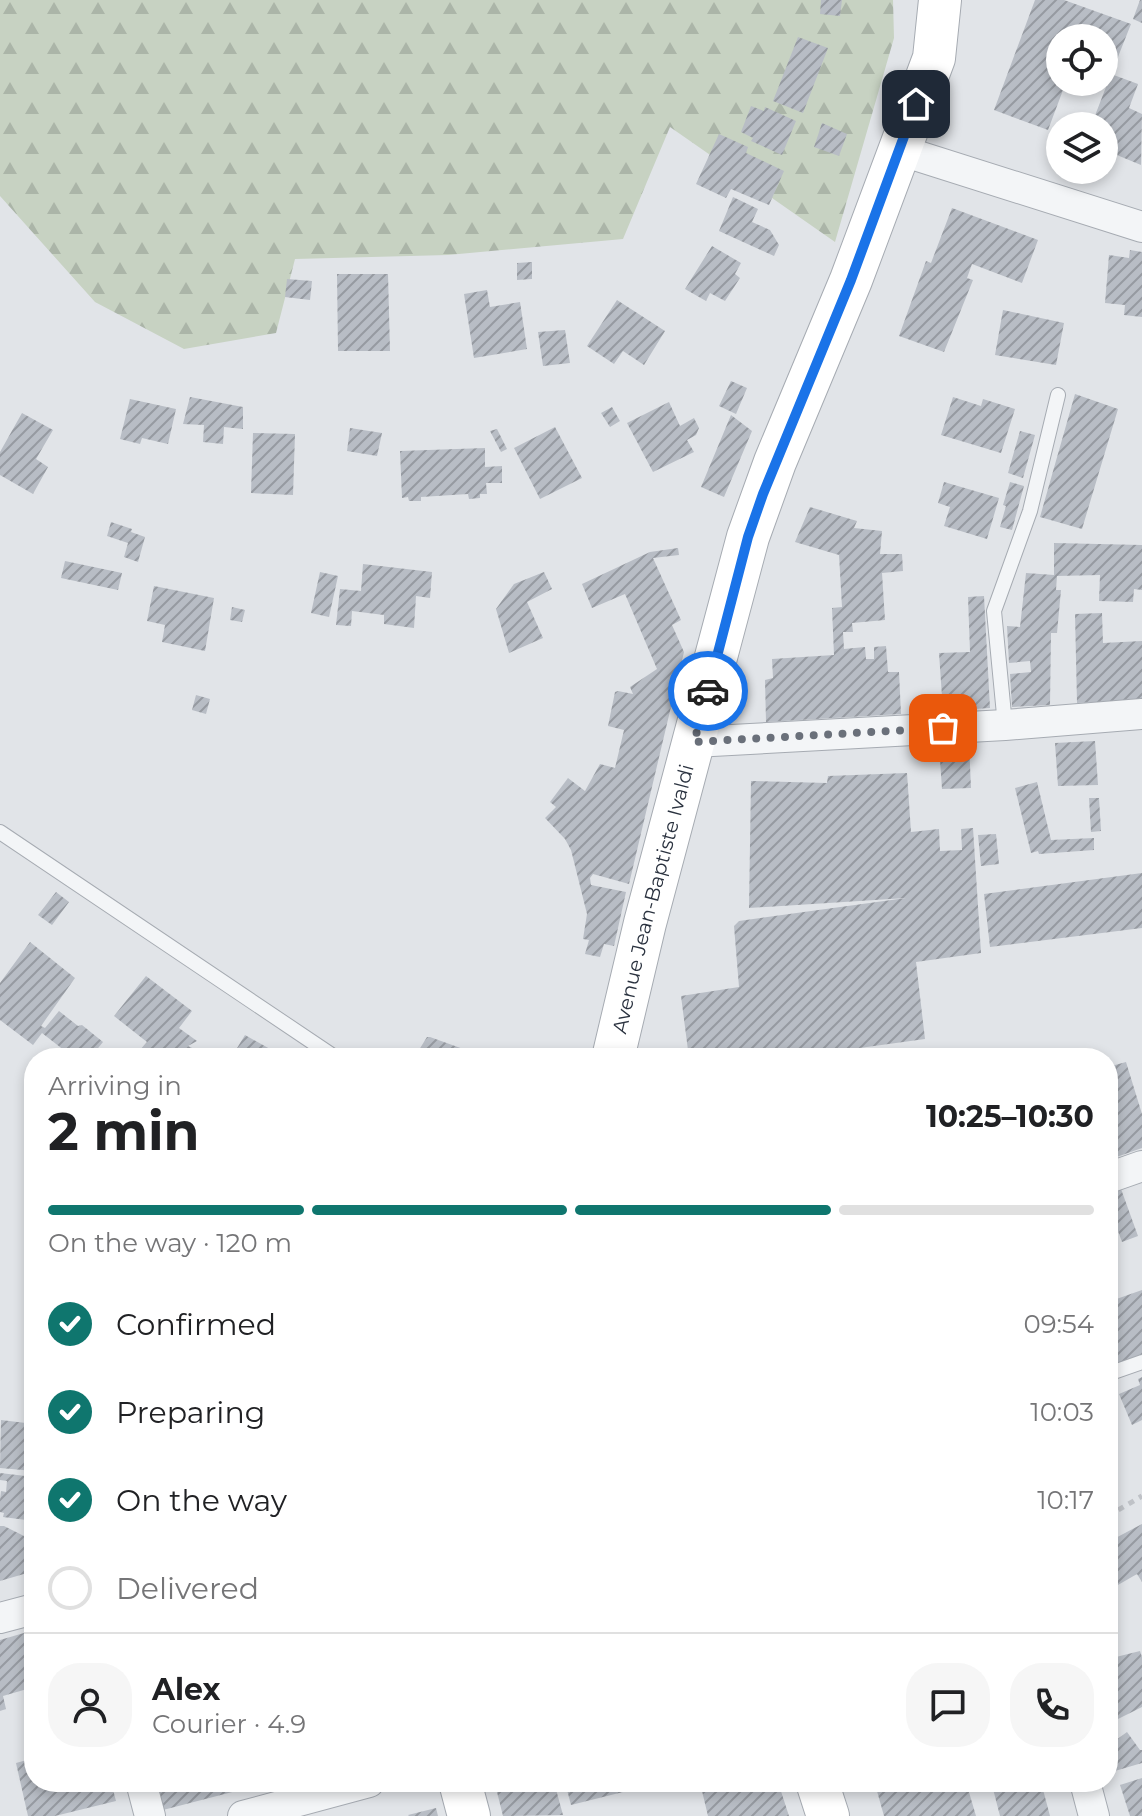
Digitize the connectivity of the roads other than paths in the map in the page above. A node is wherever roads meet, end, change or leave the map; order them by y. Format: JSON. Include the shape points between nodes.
{"nodes":[{"id":1,"x":913,"y":0,"type":"edge"},
{"id":2,"x":940,"y":0,"type":"edge"},
{"id":3,"x":899,"y":150,"type":"junction"},
{"id":4,"x":1142,"y":227,"type":"edge"},
{"id":5,"x":1058,"y":395,"type":"dead end"},
{"id":6,"x":1142,"y":714,"type":"edge"},
{"id":7,"x":1005,"y":725,"type":"junction"},
{"id":8,"x":694,"y":742,"type":"junction"},
{"id":9,"x":0,"y":832,"type":"edge"},
{"id":10,"x":321,"y":1048,"type":"edge"},
{"id":11,"x":615,"y":1048,"type":"edge"},
{"id":12,"x":1142,"y":1166,"type":"edge"},
{"id":13,"x":1118,"y":1174,"type":"edge"},
{"id":14,"x":1142,"y":1362,"type":"edge"},
{"id":15,"x":1118,"y":1370,"type":"edge"},
{"id":16,"x":24,"y":1612,"type":"edge"},
{"id":17,"x":0,"y":1618,"type":"edge"},
{"id":18,"x":144,"y":1792,"type":"edge"},
{"id":19,"x":332,"y":1792,"type":"edge"},
{"id":20,"x":463,"y":1792,"type":"edge"},
{"id":21,"x":820,"y":1792,"type":"edge"},
{"id":22,"x":1088,"y":1792,"type":"edge"},
{"id":23,"x":150,"y":1816,"type":"edge"},
{"id":24,"x":243,"y":1816,"type":"edge"},
{"id":25,"x":469,"y":1816,"type":"edge"},
{"id":26,"x":828,"y":1816,"type":"edge"},
{"id":27,"x":1094,"y":1816,"type":"edge"}],
"edges":[{"from":1,"to":3,"type":"main road","name":"Avenue Jean-Baptiste Ivaldi"},
{"from":2,"to":3,"type":"main road","name":"Avenue Jean-Baptiste Ivaldi","via":[[934,58]]},
{"from":3,"to":4,"type":"street"},
{"from":3,"to":8,"type":"main road","name":"Avenue Jean-Baptiste Ivaldi","via":[[748,537]]},
{"from":5,"to":7,"type":"lane","via":[[1030,511],[994,611]]},
{"from":6,"to":7,"type":"street"},
{"from":7,"to":8,"type":"street"},
{"from":8,"to":11,"type":"main road","name":"Avenue Jean-Baptiste Ivaldi"},
{"from":9,"to":10,"type":"lane"},
{"from":12,"to":13,"type":"street"},
{"from":14,"to":15,"type":"lane"},
{"from":16,"to":17,"type":"street"},
{"from":18,"to":23,"type":"street"},
{"from":19,"to":24,"type":"street"},
{"from":20,"to":25,"type":"main road"},
{"from":21,"to":26,"type":"main road"},
{"from":22,"to":27,"type":"street"}]}
